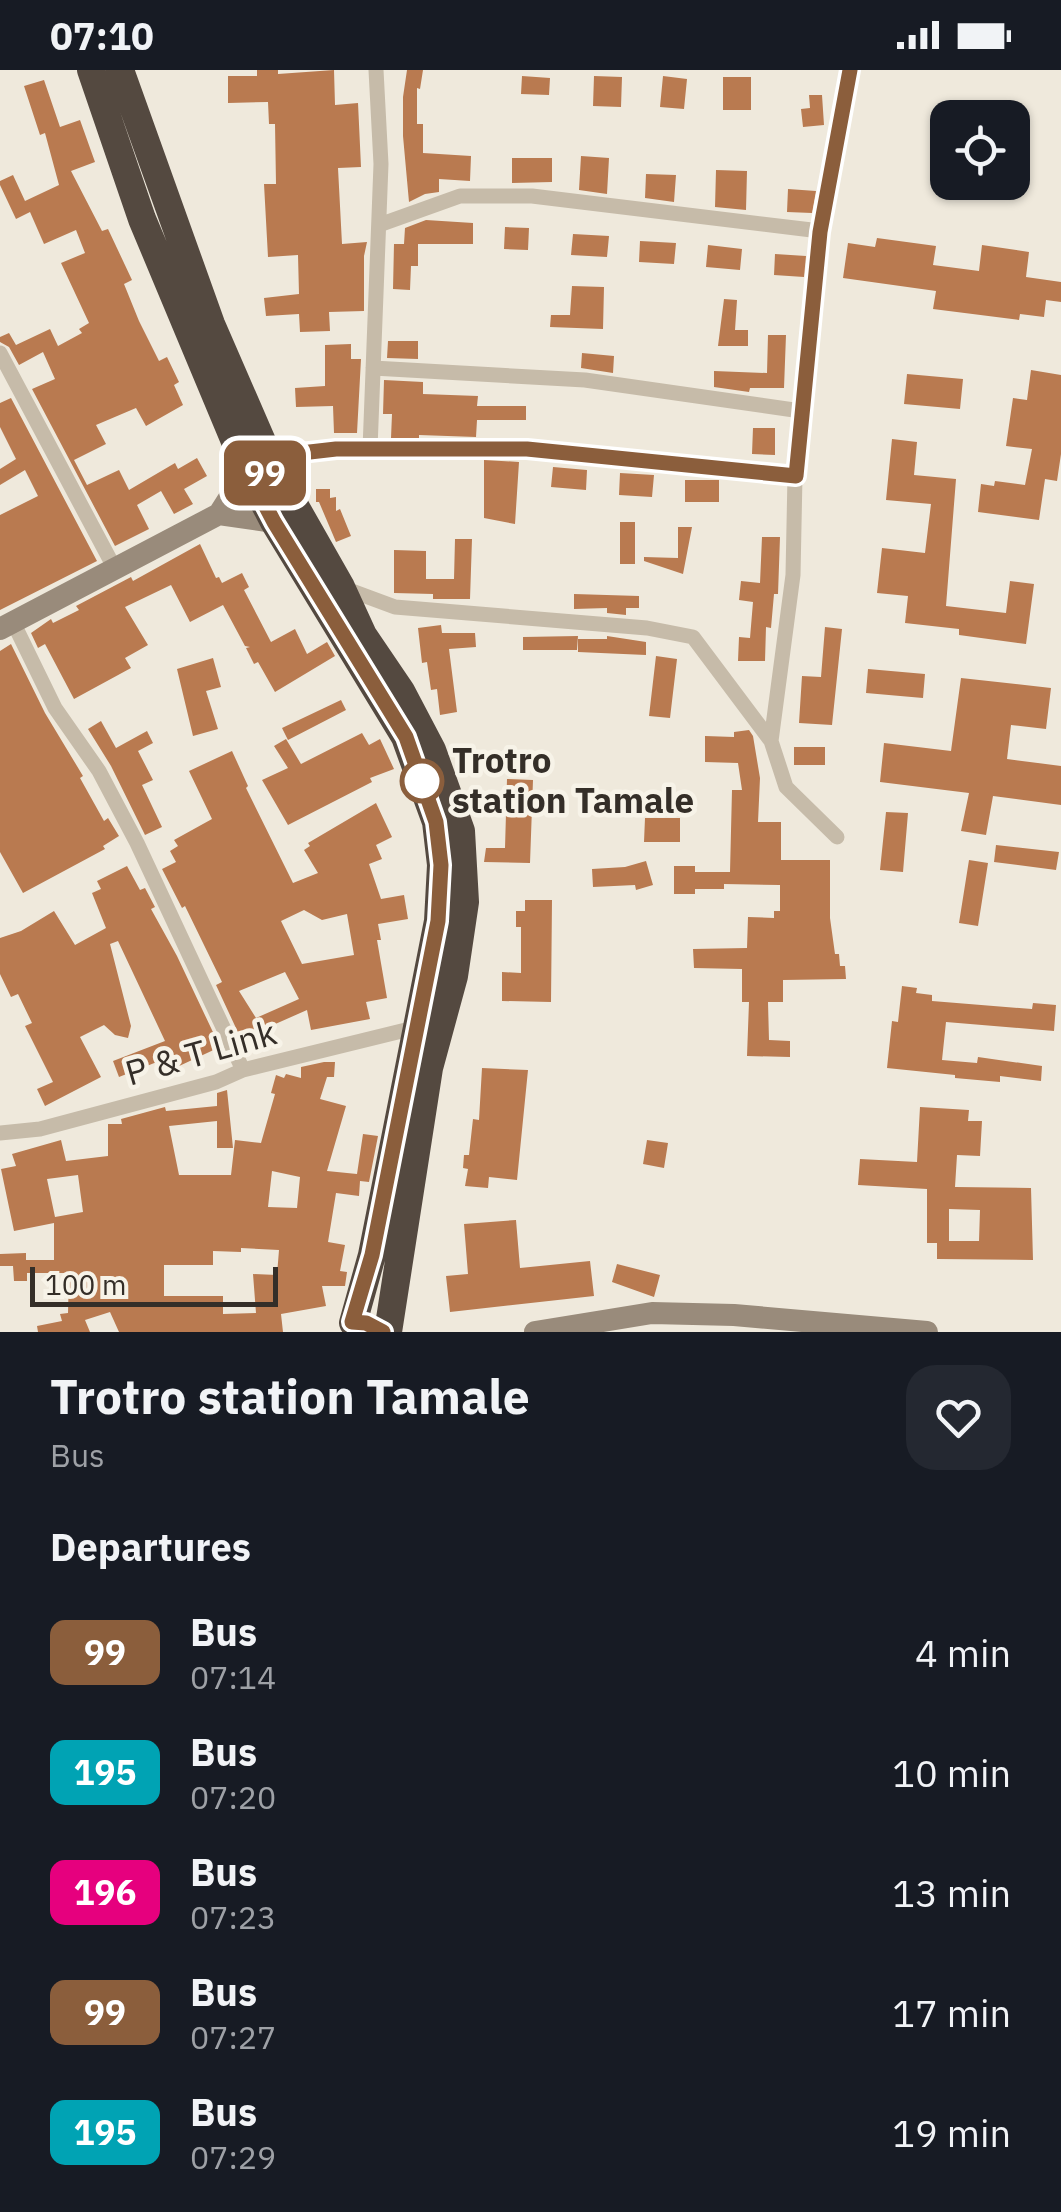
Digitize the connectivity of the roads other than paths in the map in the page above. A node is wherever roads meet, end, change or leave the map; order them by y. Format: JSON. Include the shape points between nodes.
{"nodes":[{"id":1,"x":91,"y":70,"type":"edge"},
{"id":2,"x":120,"y":70,"type":"edge"},
{"id":3,"x":376,"y":70,"type":"edge"},
{"id":4,"x":850,"y":70,"type":"edge"},
{"id":5,"x":379,"y":225,"type":"junction"},
{"id":6,"x":820,"y":232,"type":"junction"},
{"id":7,"x":0,"y":353,"type":"edge"},
{"id":8,"x":374,"y":368,"type":"junction"},
{"id":9,"x":802,"y":411,"type":"junction"},
{"id":10,"x":370,"y":449,"type":"junction"},
{"id":11,"x":258,"y":473,"type":"junction"},
{"id":12,"x":796,"y":476,"type":"junction"},
{"id":13,"x":220,"y":514,"type":"junction"},
{"id":14,"x":274,"y":522,"type":"junction"},
{"id":15,"x":114,"y":569,"type":"junction"},
{"id":16,"x":341,"y":588,"type":"junction"},
{"id":17,"x":6,"y":626,"type":"edge"},
{"id":18,"x":771,"y":741,"type":"junction"},
{"id":19,"x":838,"y":837,"type":"dead end"},
{"id":20,"x":418,"y":1027,"type":"junction"},
{"id":21,"x":242,"y":1070,"type":"junction"},
{"id":22,"x":0,"y":1133,"type":"edge"},
{"id":23,"x":342,"y":1327,"type":"edge"},
{"id":24,"x":822,"y":1328,"type":"edge"},
{"id":25,"x":386,"y":1332,"type":"edge"},
{"id":26,"x":535,"y":1332,"type":"edge"},
{"id":27,"x":927,"y":1332,"type":"edge"}],
"edges":[{"from":1,"to":11,"type":"highway","via":[[142,218]]},
{"from":2,"to":11,"type":"highway"},
{"from":3,"to":5,"type":"street"},
{"from":4,"to":6,"type":"street"},
{"from":5,"to":6,"type":"street","via":[[460,196],[532,196]]},
{"from":5,"to":8,"type":"street"},
{"from":6,"to":9,"type":"street"},
{"from":7,"to":15,"type":"street"},
{"from":8,"to":9,"type":"street","via":[[586,380]]},
{"from":8,"to":10,"type":"street"},
{"from":9,"to":12,"type":"street"},
{"from":10,"to":11,"type":"street","via":[[301,453]]},
{"from":10,"to":12,"type":"street","via":[[527,449]]},
{"from":11,"to":13,"type":"main road"},
{"from":11,"to":14,"type":"highway"},
{"from":11,"to":16,"type":"highway"},
{"from":12,"to":18,"type":"street","via":[[793,575]]},
{"from":13,"to":14,"type":"main road"},
{"from":13,"to":15,"type":"main road"},
{"from":14,"to":20,"type":"highway","via":[[406,737],[436,822],[438,921]]},
{"from":15,"to":17,"type":"main road"},
{"from":16,"to":18,"type":"street","via":[[395,607],[693,637]]},
{"from":16,"to":25,"type":"highway","via":[[432,750],[461,830],[464,902],[454,976],[429,1068]]},
{"from":17,"to":21,"type":"street","via":[[99,772]]},
{"from":18,"to":19,"type":"street","via":[[786,788]]},
{"from":20,"to":21,"type":"street","name":"P & T Link"},
{"from":20,"to":23,"type":"highway","via":[[372,1255]]},
{"from":21,"to":22,"type":"street","name":"P & T Link","via":[[40,1129]]},
{"from":23,"to":25,"type":"highway","via":[[366,1323]]},
{"from":24,"to":26,"type":"main road","via":[[734,1315],[652,1313]]},
{"from":24,"to":27,"type":"main road"}]}
